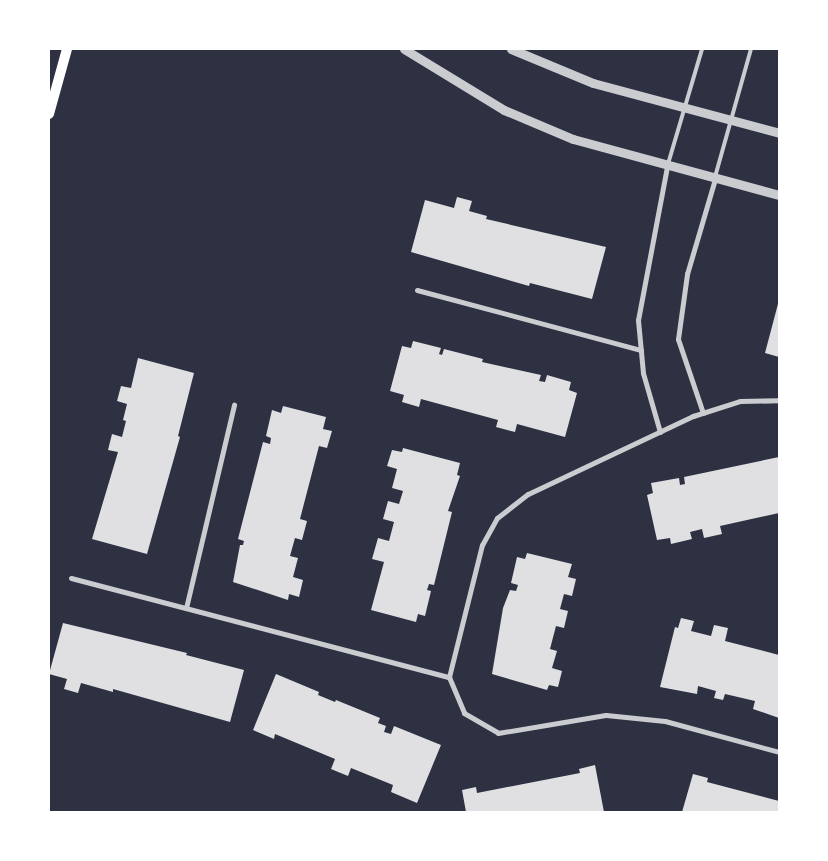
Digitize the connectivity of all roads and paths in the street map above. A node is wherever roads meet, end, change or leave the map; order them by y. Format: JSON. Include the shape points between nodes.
{"nodes":[{"id":1,"x":66,"y":49,"type":"edge"},
{"id":2,"x":404,"y":49,"type":"edge"},
{"id":3,"x":511,"y":49,"type":"edge"},
{"id":4,"x":702,"y":49,"type":"edge"},
{"id":5,"x":751,"y":49,"type":"edge"},
{"id":6,"x":685,"y":107,"type":"junction"},
{"id":7,"x":49,"y":114,"type":"edge"},
{"id":8,"x":732,"y":120,"type":"junction"},
{"id":9,"x":779,"y":133,"type":"edge"},
{"id":10,"x":668,"y":167,"type":"junction"},
{"id":11,"x":715,"y":179,"type":"junction"},
{"id":12,"x":779,"y":195,"type":"edge"},
{"id":13,"x":417,"y":290,"type":"dead end"},
{"id":14,"x":641,"y":350,"type":"junction"},
{"id":15,"x":779,"y":400,"type":"edge"},
{"id":16,"x":234,"y":405,"type":"dead end"},
{"id":17,"x":702,"y":413,"type":"junction"},
{"id":18,"x":660,"y":432,"type":"junction"},
{"id":19,"x":71,"y":578,"type":"dead end"},
{"id":20,"x":186,"y":608,"type":"junction"},
{"id":21,"x":449,"y":677,"type":"junction"},
{"id":22,"x":779,"y":752,"type":"edge"}],
"edges":[{"from":1,"to":7,"type":"main road"},
{"from":2,"to":10,"type":"street","via":[[504,110],[573,139]]},
{"from":3,"to":6,"type":"street","via":[[594,83]]},
{"from":4,"to":6,"type":"lane"},
{"from":5,"to":8,"type":"lane"},
{"from":6,"to":8,"type":"street"},
{"from":6,"to":10,"type":"lane"},
{"from":8,"to":9,"type":"street"},
{"from":8,"to":11,"type":"lane"},
{"from":10,"to":11,"type":"street"},
{"from":10,"to":14,"type":"street","via":[[638,320]]},
{"from":11,"to":12,"type":"street"},
{"from":11,"to":17,"type":"street","via":[[686,274],[678,339]]},
{"from":13,"to":14,"type":"street"},
{"from":14,"to":18,"type":"street","via":[[643,373]]},
{"from":15,"to":17,"type":"street","via":[[740,400]]},
{"from":16,"to":20,"type":"street"},
{"from":17,"to":18,"type":"street"},
{"from":18,"to":21,"type":"street","via":[[528,494],[498,518],[482,544]]},
{"from":19,"to":20,"type":"street"},
{"from":20,"to":21,"type":"street"},
{"from":21,"to":22,"type":"street","via":[[464,713],[498,733],[606,715],[665,721]]}]}
